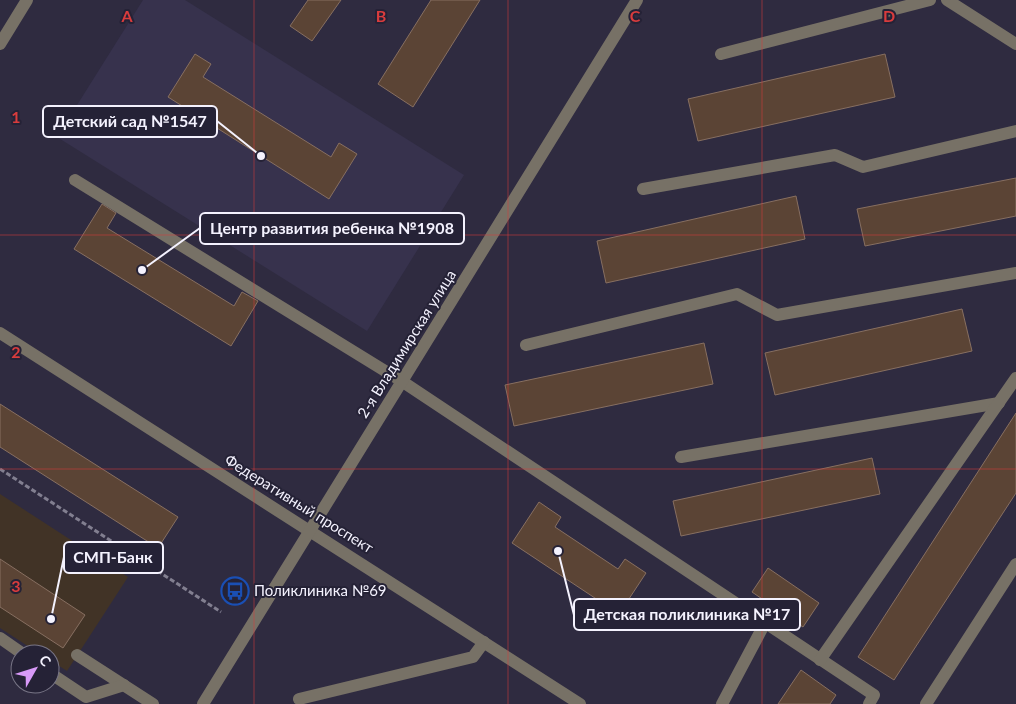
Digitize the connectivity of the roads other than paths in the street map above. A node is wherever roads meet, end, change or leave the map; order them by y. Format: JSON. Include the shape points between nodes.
{"nodes":[{"id":1,"x":28,"y":0,"type":"edge"},
{"id":2,"x":637,"y":0,"type":"edge"},
{"id":3,"x":930,"y":0,"type":"edge"},
{"id":4,"x":947,"y":0,"type":"edge"},
{"id":5,"x":0,"y":44,"type":"edge"},
{"id":6,"x":1016,"y":44,"type":"edge"},
{"id":7,"x":720,"y":54,"type":"dead end"},
{"id":8,"x":1016,"y":131,"type":"edge"},
{"id":9,"x":75,"y":180,"type":"dead end"},
{"id":10,"x":643,"y":189,"type":"dead end"},
{"id":11,"x":1016,"y":273,"type":"edge"},
{"id":12,"x":0,"y":333,"type":"edge"},
{"id":13,"x":526,"y":345,"type":"dead end"},
{"id":14,"x":1016,"y":378,"type":"edge"},
{"id":15,"x":403,"y":382,"type":"junction"},
{"id":16,"x":999,"y":403,"type":"junction"},
{"id":17,"x":681,"y":457,"type":"dead end"},
{"id":18,"x":311,"y":532,"type":"junction"},
{"id":19,"x":1016,"y":564,"type":"edge"},
{"id":20,"x":765,"y":623,"type":"junction"},
{"id":21,"x":484,"y":642,"type":"junction"},
{"id":22,"x":77,"y":655,"type":"dead end"},
{"id":23,"x":820,"y":660,"type":"junction"},
{"id":24,"x":60,"y":679,"type":"edge"},
{"id":25,"x":124,"y":686,"type":"junction"},
{"id":26,"x":299,"y":700,"type":"dead end"},
{"id":27,"x":563,"y":700,"type":"edge"},
{"id":28,"x":153,"y":704,"type":"edge"},
{"id":29,"x":203,"y":704,"type":"edge"},
{"id":30,"x":580,"y":704,"type":"edge"},
{"id":31,"x":722,"y":704,"type":"edge"},
{"id":32,"x":869,"y":704,"type":"edge"},
{"id":33,"x":926,"y":704,"type":"edge"}],
"edges":[{"from":1,"to":5,"type":"street"},
{"from":2,"to":15,"type":"street","name":"2-я Владимирская улица"},
{"from":3,"to":7,"type":"street"},
{"from":4,"to":6,"type":"street"},
{"from":8,"to":10,"type":"street","via":[[863,167],[835,155]]},
{"from":9,"to":15,"type":"street"},
{"from":11,"to":13,"type":"street","via":[[777,315],[737,294]]},
{"from":12,"to":18,"type":"street","name":"Федеративный проспект"},
{"from":14,"to":16,"type":"street"},
{"from":15,"to":18,"type":"street","name":"2-я Владимирская улица"},
{"from":15,"to":20,"type":"street"},
{"from":16,"to":17,"type":"street"},
{"from":16,"to":23,"type":"street"},
{"from":18,"to":21,"type":"street","name":"Федеративный проспект"},
{"from":18,"to":29,"type":"street","name":"2-я Владимирская улица"},
{"from":19,"to":33,"type":"street"},
{"from":20,"to":23,"type":"street"},
{"from":20,"to":31,"type":"street"},
{"from":21,"to":26,"type":"street","via":[[473,657]]},
{"from":21,"to":27,"type":"street","name":"Федеративный проспект"},
{"from":22,"to":25,"type":"street"},
{"from":23,"to":32,"type":"street","via":[[874,695]]},
{"from":24,"to":25,"type":"street","via":[[86,697]]},
{"from":25,"to":28,"type":"street"},
{"from":27,"to":30,"type":"street","name":"Федеративный проспект"}]}
